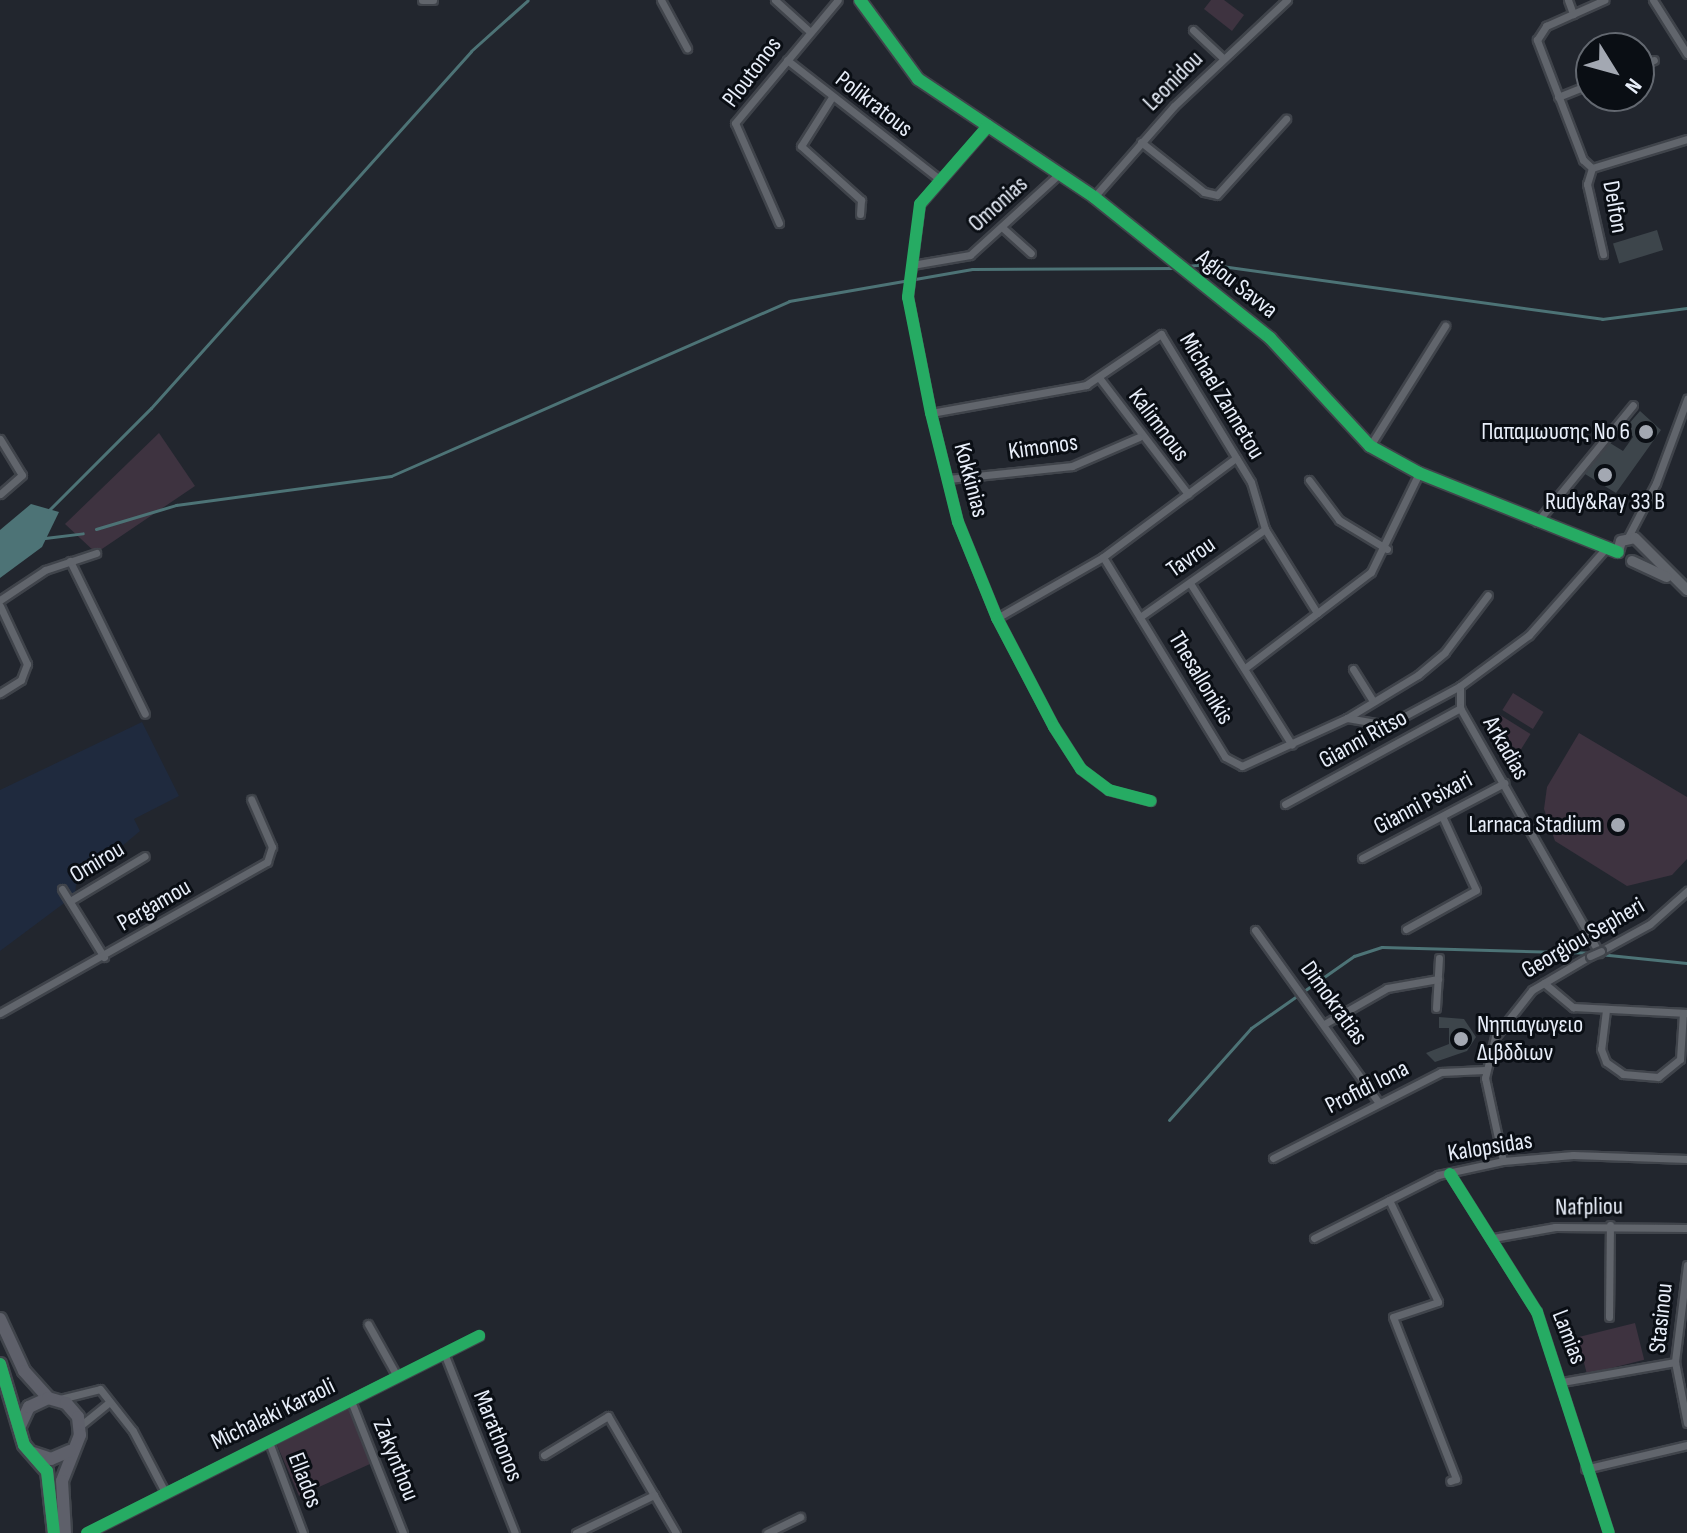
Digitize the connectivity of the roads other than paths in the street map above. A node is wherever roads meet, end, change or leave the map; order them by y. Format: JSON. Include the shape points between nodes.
{"nodes":[{"id":1,"x":422,"y":0,"type":"edge"},
{"id":2,"x":433,"y":0,"type":"edge"},
{"id":3,"x":661,"y":0,"type":"edge"},
{"id":4,"x":775,"y":0,"type":"edge"},
{"id":5,"x":838,"y":0,"type":"edge"},
{"id":6,"x":860,"y":0,"type":"edge"},
{"id":7,"x":1287,"y":0,"type":"edge"},
{"id":8,"x":1568,"y":0,"type":"edge"},
{"id":9,"x":1604,"y":0,"type":"edge"},
{"id":10,"x":1653,"y":0,"type":"edge"},
{"id":11,"x":1573,"y":14,"type":"junction"},
{"id":12,"x":808,"y":30,"type":"junction"},
{"id":13,"x":1193,"y":30,"type":"dead end"},
{"id":14,"x":1684,"y":44,"type":"edge"},
{"id":15,"x":687,"y":48,"type":"dead end"},
{"id":16,"x":1687,"y":54,"type":"edge"},
{"id":17,"x":1224,"y":59,"type":"junction"},
{"id":18,"x":787,"y":60,"type":"junction"},
{"id":19,"x":1575,"y":90,"type":"edge"},
{"id":20,"x":832,"y":97,"type":"junction"},
{"id":21,"x":1558,"y":97,"type":"junction"},
{"id":22,"x":1286,"y":119,"type":"dead end"},
{"id":23,"x":988,"y":126,"type":"junction"},
{"id":24,"x":1687,"y":139,"type":"edge"},
{"id":25,"x":1141,"y":142,"type":"junction"},
{"id":26,"x":1592,"y":168,"type":"junction"},
{"id":27,"x":1060,"y":173,"type":"junction"},
{"id":28,"x":938,"y":178,"type":"junction"},
{"id":29,"x":1094,"y":197,"type":"junction"},
{"id":30,"x":860,"y":214,"type":"dead end"},
{"id":31,"x":779,"y":223,"type":"dead end"},
{"id":32,"x":1004,"y":229,"type":"junction"},
{"id":33,"x":1031,"y":253,"type":"dead end"},
{"id":34,"x":1603,"y":254,"type":"dead end"},
{"id":35,"x":911,"y":268,"type":"junction"},
{"id":36,"x":1445,"y":326,"type":"dead end"},
{"id":37,"x":1100,"y":379,"type":"junction"},
{"id":38,"x":1687,"y":399,"type":"edge"},
{"id":39,"x":1633,"y":405,"type":"dead end"},
{"id":40,"x":931,"y":413,"type":"junction"},
{"id":41,"x":1139,"y":437,"type":"junction"},
{"id":42,"x":0,"y":439,"type":"edge"},
{"id":43,"x":1370,"y":446,"type":"junction"},
{"id":44,"x":1236,"y":458,"type":"junction"},
{"id":45,"x":1419,"y":473,"type":"junction"},
{"id":46,"x":948,"y":479,"type":"junction"},
{"id":47,"x":1309,"y":480,"type":"dead end"},
{"id":48,"x":0,"y":494,"type":"edge"},
{"id":49,"x":1188,"y":494,"type":"junction"},
{"id":50,"x":1537,"y":522,"type":"junction"},
{"id":51,"x":1265,"y":529,"type":"junction"},
{"id":52,"x":1628,"y":537,"type":"junction"},
{"id":53,"x":1642,"y":546,"type":"junction"},
{"id":54,"x":1387,"y":549,"type":"junction"},
{"id":55,"x":1605,"y":549,"type":"junction"},
{"id":56,"x":1618,"y":552,"type":"junction"},
{"id":57,"x":96,"y":553,"type":"dead end"},
{"id":58,"x":1103,"y":557,"type":"junction"},
{"id":59,"x":70,"y":561,"type":"junction"},
{"id":60,"x":1632,"y":561,"type":"junction"},
{"id":61,"x":1675,"y":581,"type":"junction"},
{"id":62,"x":1190,"y":583,"type":"junction"},
{"id":63,"x":1687,"y":590,"type":"edge"},
{"id":64,"x":1488,"y":595,"type":"dead end"},
{"id":65,"x":0,"y":600,"type":"edge"},
{"id":66,"x":0,"y":606,"type":"edge"},
{"id":67,"x":1317,"y":613,"type":"junction"},
{"id":68,"x":1140,"y":617,"type":"junction"},
{"id":69,"x":997,"y":618,"type":"junction"},
{"id":70,"x":1245,"y":668,"type":"junction"},
{"id":71,"x":1353,"y":669,"type":"dead end"},
{"id":72,"x":1460,"y":686,"type":"junction"},
{"id":73,"x":0,"y":693,"type":"edge"},
{"id":74,"x":1372,"y":700,"type":"junction"},
{"id":75,"x":1460,"y":708,"type":"junction"},
{"id":76,"x":145,"y":714,"type":"dead end"},
{"id":77,"x":1347,"y":718,"type":"junction"},
{"id":78,"x":1292,"y":745,"type":"junction"},
{"id":79,"x":1504,"y":783,"type":"junction"},
{"id":80,"x":251,"y":799,"type":"dead end"},
{"id":81,"x":1151,"y":801,"type":"dead end"},
{"id":82,"x":1285,"y":804,"type":"dead end"},
{"id":83,"x":1442,"y":816,"type":"junction"},
{"id":84,"x":145,"y":856,"type":"dead end"},
{"id":85,"x":1362,"y":858,"type":"dead end"},
{"id":86,"x":62,"y":889,"type":"dead end"},
{"id":87,"x":1687,"y":891,"type":"edge"},
{"id":88,"x":70,"y":901,"type":"junction"},
{"id":89,"x":1406,"y":929,"type":"dead end"},
{"id":90,"x":1255,"y":930,"type":"dead end"},
{"id":91,"x":1597,"y":953,"type":"junction"},
{"id":92,"x":104,"y":957,"type":"junction"},
{"id":93,"x":1439,"y":958,"type":"dead end"},
{"id":94,"x":1438,"y":979,"type":"junction"},
{"id":95,"x":1544,"y":983,"type":"junction"},
{"id":96,"x":1436,"y":1008,"type":"dead end"},
{"id":97,"x":1606,"y":1010,"type":"junction"},
{"id":98,"x":0,"y":1013,"type":"edge"},
{"id":99,"x":1685,"y":1013,"type":"edge"},
{"id":100,"x":1326,"y":1023,"type":"junction"},
{"id":101,"x":1485,"y":1070,"type":"junction"},
{"id":102,"x":1378,"y":1102,"type":"junction"},
{"id":103,"x":1273,"y":1158,"type":"dead end"},
{"id":104,"x":1687,"y":1159,"type":"edge"},
{"id":105,"x":1503,"y":1161,"type":"junction"},
{"id":106,"x":1450,"y":1174,"type":"junction"},
{"id":107,"x":1389,"y":1200,"type":"junction"},
{"id":108,"x":1610,"y":1225,"type":"junction"},
{"id":109,"x":1687,"y":1228,"type":"edge"},
{"id":110,"x":1314,"y":1238,"type":"dead end"},
{"id":111,"x":1493,"y":1238,"type":"junction"},
{"id":112,"x":1687,"y":1265,"type":"edge"},
{"id":113,"x":1685,"y":1297,"type":"edge"},
{"id":114,"x":1609,"y":1317,"type":"dead end"},
{"id":115,"x":0,"y":1319,"type":"edge"},
{"id":116,"x":368,"y":1324,"type":"dead end"},
{"id":117,"x":479,"y":1336,"type":"dead end"},
{"id":118,"x":444,"y":1353,"type":"junction"},
{"id":119,"x":1675,"y":1362,"type":"junction"},
{"id":120,"x":0,"y":1364,"type":"edge"},
{"id":121,"x":397,"y":1376,"type":"junction"},
{"id":122,"x":1562,"y":1382,"type":"junction"},
{"id":123,"x":53,"y":1398,"type":"junction"},
{"id":124,"x":351,"y":1401,"type":"junction"},
{"id":125,"x":110,"y":1402,"type":"junction"},
{"id":126,"x":1687,"y":1423,"type":"edge"},
{"id":127,"x":20,"y":1426,"type":"junction"},
{"id":128,"x":80,"y":1426,"type":"junction"},
{"id":129,"x":269,"y":1442,"type":"junction"},
{"id":130,"x":1687,"y":1445,"type":"edge"},
{"id":131,"x":70,"y":1451,"type":"junction"},
{"id":132,"x":31,"y":1452,"type":"junction"},
{"id":133,"x":544,"y":1455,"type":"dead end"},
{"id":134,"x":1585,"y":1469,"type":"junction"},
{"id":135,"x":1450,"y":1481,"type":"dead end"},
{"id":136,"x":164,"y":1490,"type":"junction"},
{"id":137,"x":654,"y":1495,"type":"junction"},
{"id":138,"x":800,"y":1517,"type":"dead end"},
{"id":139,"x":602,"y":1523,"type":"junction"},
{"id":140,"x":63,"y":1532,"type":"edge"},
{"id":141,"x":87,"y":1533,"type":"edge"},
{"id":142,"x":303,"y":1533,"type":"edge"},
{"id":143,"x":403,"y":1533,"type":"edge"},
{"id":144,"x":515,"y":1533,"type":"edge"},
{"id":145,"x":576,"y":1533,"type":"edge"},
{"id":146,"x":606,"y":1533,"type":"edge"},
{"id":147,"x":676,"y":1533,"type":"edge"},
{"id":148,"x":767,"y":1533,"type":"edge"},
{"id":149,"x":1609,"y":1533,"type":"edge"}],
"edges":[{"from":1,"to":2,"type":"street"},
{"from":3,"to":15,"type":"street"},
{"from":4,"to":12,"type":"street"},
{"from":5,"to":12,"type":"street","name":"Ploutonos"},
{"from":6,"to":23,"type":"street","name":"Agiou Savva","via":[[909,70]]},
{"from":7,"to":17,"type":"street","name":"Leonidou"},
{"from":8,"to":11,"type":"street"},
{"from":9,"to":11,"type":"street"},
{"from":10,"to":14,"type":"street"},
{"from":11,"to":21,"type":"street","via":[[1546,26],[1537,40]]},
{"from":12,"to":18,"type":"street","name":"Ploutonos"},
{"from":13,"to":17,"type":"street"},
{"from":14,"to":16,"type":"street"},
{"from":17,"to":25,"type":"street","name":"Leonidou"},
{"from":18,"to":20,"type":"street","name":"Polikratous"},
{"from":18,"to":31,"type":"street","name":"Ploutonos","via":[[735,123]]},
{"from":19,"to":21,"type":"street"},
{"from":20,"to":28,"type":"street","name":"Polikratous"},
{"from":20,"to":30,"type":"street","via":[[801,146],[861,200]]},
{"from":21,"to":26,"type":"street"},
{"from":22,"to":25,"type":"street","via":[[1217,195],[1204,192]]},
{"from":23,"to":27,"type":"street","name":"Agiou Savva"},
{"from":23,"to":28,"type":"street","name":"Kokkinias"},
{"from":24,"to":26,"type":"street"},
{"from":25,"to":29,"type":"street","name":"Leonidou"},
{"from":26,"to":34,"type":"street","name":"Delfon","via":[[1587,184]]},
{"from":27,"to":29,"type":"street","name":"Agiou Savva"},
{"from":27,"to":32,"type":"street","name":"Omonias"},
{"from":28,"to":35,"type":"street","name":"Kokkinias","via":[[920,204]]},
{"from":29,"to":43,"type":"street","name":"Agiou Savva","via":[[1284,349]]},
{"from":32,"to":33,"type":"street"},
{"from":32,"to":35,"type":"street","name":"Omonias","via":[[970,255]]},
{"from":35,"to":40,"type":"street","name":"Kokkinias","via":[[908,284]]},
{"from":36,"to":43,"type":"street"},
{"from":37,"to":40,"type":"street","name":"Michael Zannetou"},
{"from":37,"to":41,"type":"street","name":"Kalimnous"},
{"from":37,"to":44,"type":"street","name":"Michael Zannetou","via":[[1161,334]]},
{"from":38,"to":52,"type":"street","via":[[1656,483]]},
{"from":39,"to":50,"type":"street"},
{"from":40,"to":46,"type":"street","name":"Kokkinias"},
{"from":41,"to":46,"type":"street","name":"Kimonos","via":[[1072,466]]},
{"from":41,"to":49,"type":"street","name":"Kalimnous"},
{"from":42,"to":48,"type":"street","via":[[22,475]]},
{"from":43,"to":45,"type":"street","name":"Agiou Savva"},
{"from":44,"to":49,"type":"street"},
{"from":44,"to":51,"type":"street","name":"Michael Zannetou"},
{"from":45,"to":50,"type":"street","name":"Agiou Savva"},
{"from":45,"to":54,"type":"street"},
{"from":46,"to":69,"type":"street","name":"Kokkinias"},
{"from":47,"to":54,"type":"street","via":[[1339,520]]},
{"from":49,"to":58,"type":"street"},
{"from":50,"to":55,"type":"street","name":"Agiou Savva"},
{"from":51,"to":62,"type":"street","name":"Tavrou"},
{"from":51,"to":67,"type":"street","name":"Michael Zannetou"},
{"from":52,"to":53,"type":"street"},
{"from":52,"to":56,"type":"street"},
{"from":53,"to":60,"type":"street"},
{"from":53,"to":61,"type":"street"},
{"from":54,"to":67,"type":"street","via":[[1355,586]]},
{"from":55,"to":56,"type":"street","name":"Agiou Savva"},
{"from":55,"to":72,"type":"street","via":[[1529,635]]},
{"from":56,"to":60,"type":"street","name":"Agiou Savva"},
{"from":57,"to":59,"type":"street"},
{"from":58,"to":68,"type":"street","name":"Thesallonikis"},
{"from":58,"to":69,"type":"street"},
{"from":59,"to":65,"type":"street"},
{"from":59,"to":76,"type":"street"},
{"from":60,"to":61,"type":"street","name":"Agiou Savva"},
{"from":61,"to":63,"type":"street"},
{"from":62,"to":68,"type":"street","name":"Tavrou"},
{"from":62,"to":70,"type":"street"},
{"from":64,"to":74,"type":"street","via":[[1434,663]]},
{"from":66,"to":73,"type":"street","via":[[27,664],[21,680]]},
{"from":67,"to":70,"type":"street"},
{"from":68,"to":78,"type":"street","name":"Thesallonikis","via":[[1231,763],[1251,764]]},
{"from":69,"to":81,"type":"street","name":"Kokkinias","via":[[1081,769],[1109,790]]},
{"from":70,"to":78,"type":"street"},
{"from":71,"to":74,"type":"street"},
{"from":72,"to":75,"type":"street","name":"Arkadias"},
{"from":72,"to":77,"type":"street","via":[[1388,725]]},
{"from":74,"to":77,"type":"street"},
{"from":75,"to":79,"type":"street","name":"Arkadias"},
{"from":75,"to":82,"type":"street","name":"Gianni Ritso"},
{"from":77,"to":78,"type":"street"},
{"from":79,"to":83,"type":"street","name":"Gianni Psixari"},
{"from":79,"to":91,"type":"street","name":"Arkadias"},
{"from":80,"to":92,"type":"street","name":"Pergamou","via":[[272,847],[267,862]]},
{"from":83,"to":85,"type":"street","name":"Gianni Psixari"},
{"from":83,"to":89,"type":"street","via":[[1476,890]]},
{"from":84,"to":88,"type":"street","name":"Omirou"},
{"from":86,"to":88,"type":"street","name":"Omirou"},
{"from":87,"to":91,"type":"street","name":"Georgiou Sepheri","via":[[1650,924]]},
{"from":88,"to":92,"type":"street","name":"Omirou"},
{"from":90,"to":100,"type":"street","name":"Dimokratias"},
{"from":91,"to":95,"type":"street","name":"Georgiou Sepheri"},
{"from":92,"to":98,"type":"street","name":"Pergamou"},
{"from":93,"to":94,"type":"street"},
{"from":94,"to":96,"type":"street"},
{"from":94,"to":100,"type":"street","via":[[1387,988]]},
{"from":95,"to":97,"type":"street","via":[[1564,1004]]},
{"from":95,"to":101,"type":"street","name":"Georgiou Sepheri","via":[[1504,1021]]},
{"from":97,"to":99,"type":"street"},
{"from":97,"to":99,"type":"street","via":[[1601,1049],[1606,1062],[1623,1074],[1658,1077],[1680,1059]]},
{"from":100,"to":102,"type":"street","name":"Dimokratias"},
{"from":101,"to":102,"type":"street","name":"Profidi Iona","via":[[1447,1070]]},
{"from":101,"to":105,"type":"street"},
{"from":102,"to":103,"type":"street","name":"Profidi Iona"},
{"from":104,"to":105,"type":"street","name":"Kalopsidas","via":[[1598,1155]]},
{"from":105,"to":106,"type":"street","name":"Kalopsidas"},
{"from":106,"to":107,"type":"street","name":"Kalopsidas"},
{"from":106,"to":111,"type":"street","name":"Lamias"},
{"from":107,"to":110,"type":"street","name":"Kalopsidas"},
{"from":107,"to":135,"type":"street","via":[[1438,1302],[1393,1317],[1456,1479]]},
{"from":108,"to":109,"type":"street","name":"Nafpliou"},
{"from":108,"to":111,"type":"street","name":"Nafpliou"},
{"from":108,"to":114,"type":"street"},
{"from":111,"to":122,"type":"street","name":"Lamias","via":[[1537,1312]]},
{"from":112,"to":113,"type":"street","name":"Stasinou"},
{"from":113,"to":119,"type":"street","name":"Stasinou"},
{"from":115,"to":123,"type":"main road","via":[[24,1371]]},
{"from":116,"to":121,"type":"street"},
{"from":117,"to":118,"type":"street","name":"Michalaki Karaoli"},
{"from":118,"to":121,"type":"street","name":"Michalaki Karaoli"},
{"from":118,"to":144,"type":"street","name":"Marathonos"},
{"from":119,"to":122,"type":"street"},
{"from":119,"to":126,"type":"street","name":"Stasinou"},
{"from":120,"to":127,"type":"main road"},
{"from":121,"to":124,"type":"street","name":"Michalaki Karaoli"},
{"from":122,"to":134,"type":"street","name":"Lamias"},
{"from":123,"to":125,"type":"street","via":[[100,1389]]},
{"from":123,"to":127,"type":"main road","via":[[29,1407]]},
{"from":123,"to":128,"type":"main road","via":[[73,1409]]},
{"from":124,"to":129,"type":"street","name":"Michalaki Karaoli"},
{"from":124,"to":143,"type":"street","name":"Zakynthou"},
{"from":125,"to":128,"type":"street"},
{"from":125,"to":136,"type":"street"},
{"from":127,"to":132,"type":"main road"},
{"from":128,"to":131,"type":"main road"},
{"from":129,"to":136,"type":"street","name":"Michalaki Karaoli"},
{"from":129,"to":142,"type":"street","name":"Ellados"},
{"from":130,"to":134,"type":"street"},
{"from":131,"to":132,"type":"main road","via":[[51,1459]]},
{"from":131,"to":140,"type":"main road","via":[[60,1509]]},
{"from":132,"to":140,"type":"main road","via":[[47,1471]]},
{"from":133,"to":137,"type":"street","via":[[608,1416]]},
{"from":134,"to":149,"type":"street","name":"Lamias"},
{"from":136,"to":141,"type":"street","name":"Michalaki Karaoli"},
{"from":137,"to":139,"type":"street"},
{"from":137,"to":147,"type":"street"},
{"from":138,"to":148,"type":"street"},
{"from":139,"to":145,"type":"street"},
{"from":139,"to":146,"type":"street"}]}
